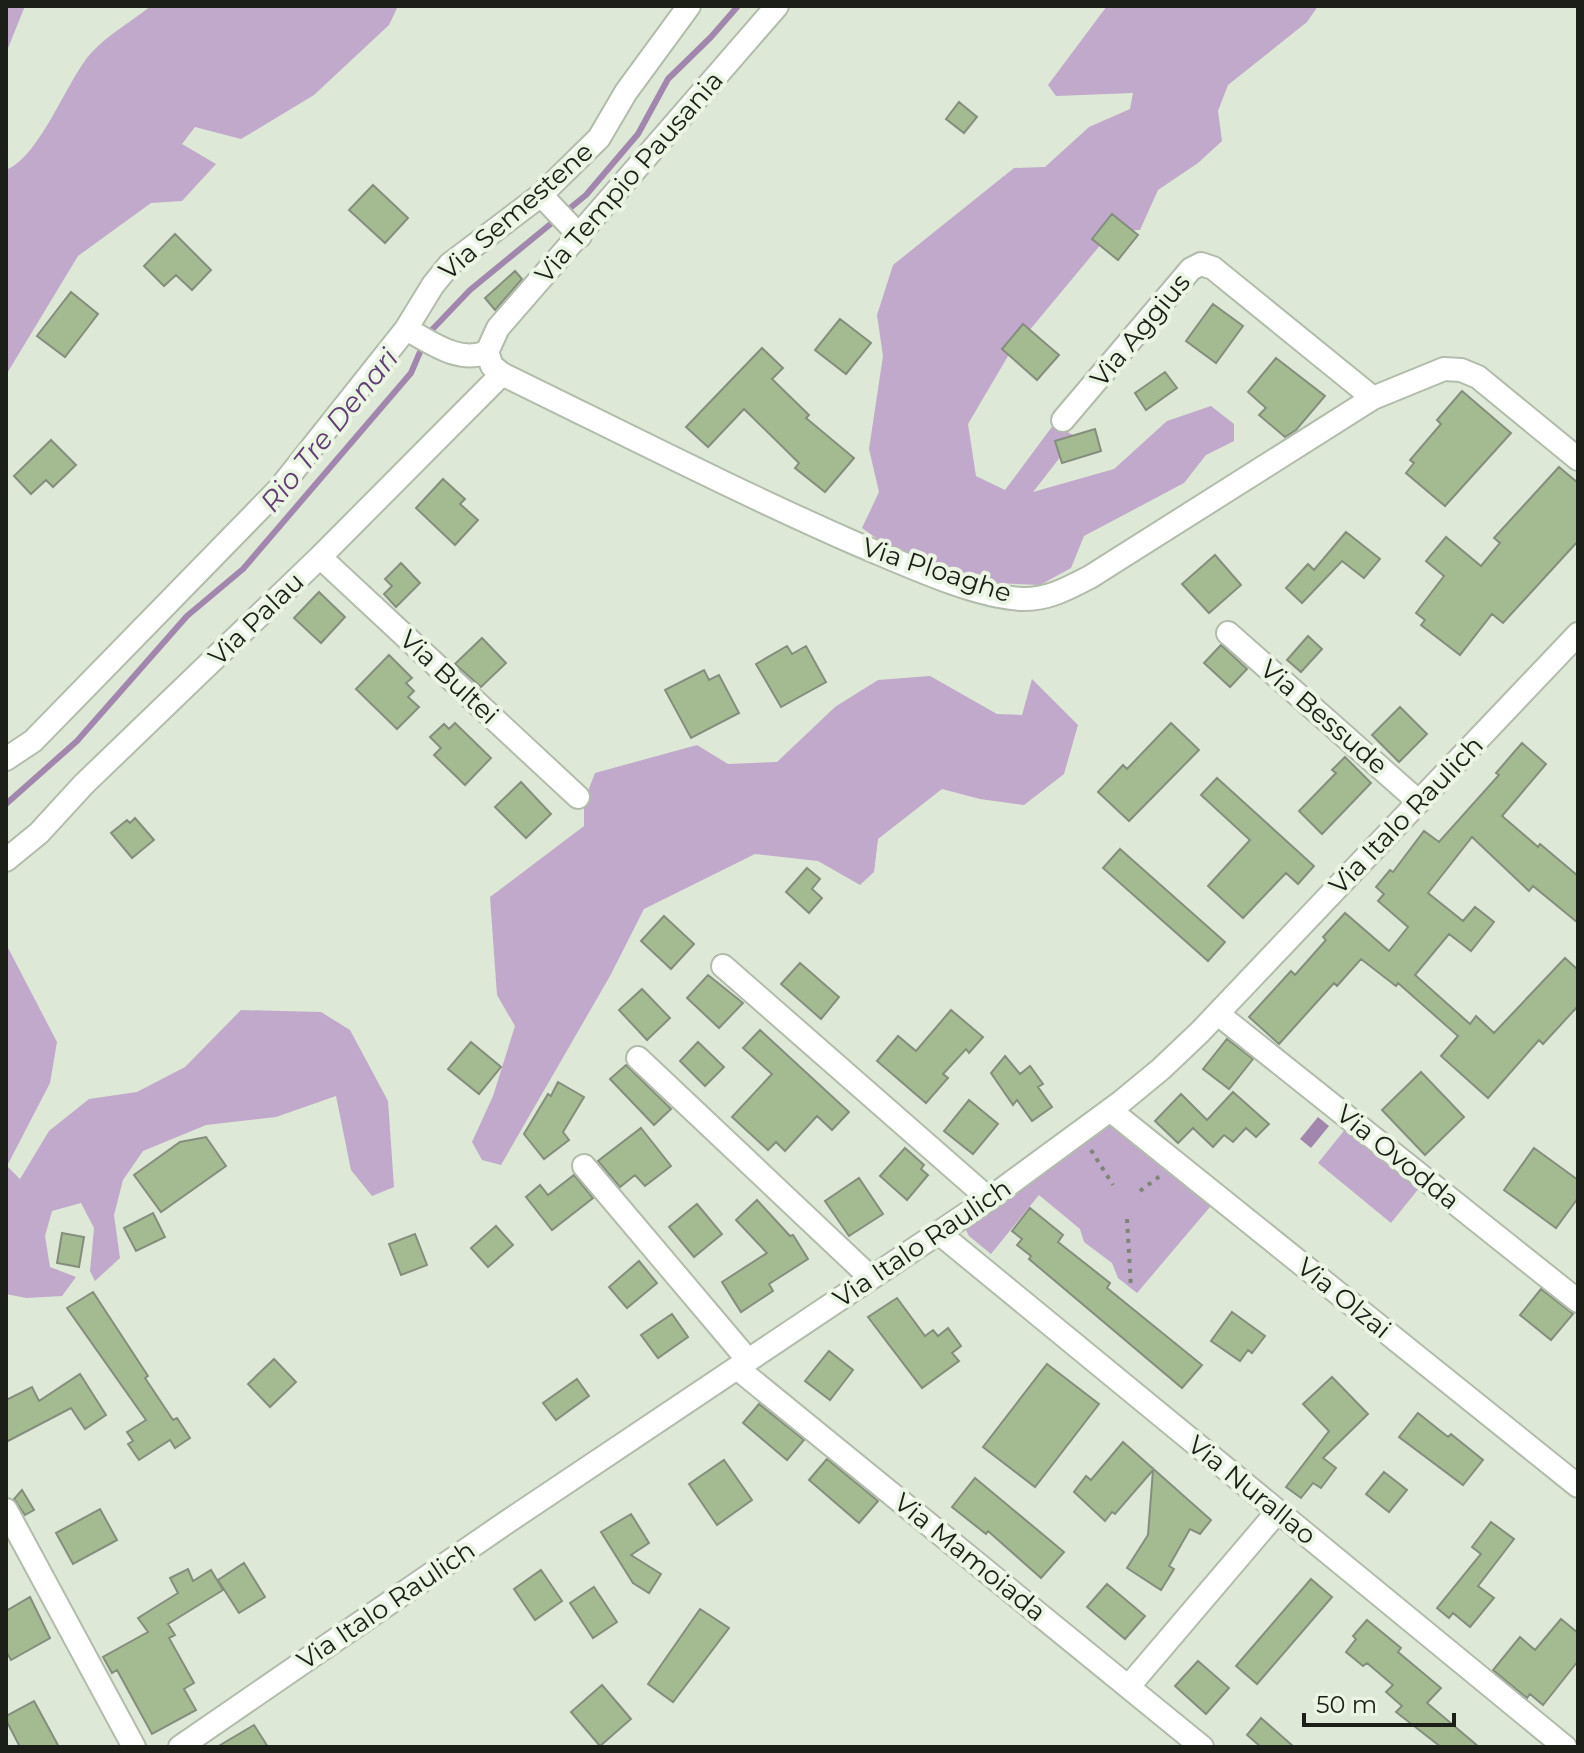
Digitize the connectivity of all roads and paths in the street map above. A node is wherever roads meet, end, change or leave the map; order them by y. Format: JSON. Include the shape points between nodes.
{"nodes":[{"id":1,"x":689,"y":6,"type":"edge"},
{"id":2,"x":777,"y":6,"type":"edge"},
{"id":3,"x":541,"y":195,"type":"junction"},
{"id":4,"x":580,"y":236,"type":"junction"},
{"id":5,"x":406,"y":329,"type":"junction"},
{"id":6,"x":487,"y":352,"type":"junction"},
{"id":7,"x":502,"y":374,"type":"junction"},
{"id":8,"x":1373,"y":398,"type":"junction"},
{"id":9,"x":1063,"y":420,"type":"dead end"},
{"id":10,"x":1578,"y":459,"type":"edge"},
{"id":11,"x":320,"y":557,"type":"junction"},
{"id":12,"x":1228,"y":633,"type":"dead end"},
{"id":13,"x":1578,"y":634,"type":"edge"},
{"id":14,"x":6,"y":759,"type":"edge"},
{"id":15,"x":578,"y":797,"type":"dead end"},
{"id":16,"x":1419,"y":802,"type":"junction"},
{"id":17,"x":6,"y":860,"type":"edge"},
{"id":18,"x":723,"y":966,"type":"dead end"},
{"id":19,"x":1218,"y":1014,"type":"junction"},
{"id":20,"x":638,"y":1058,"type":"dead end"},
{"id":21,"x":1110,"y":1110,"type":"junction"},
{"id":22,"x":1080,"y":1132,"type":"junction"},
{"id":23,"x":584,"y":1166,"type":"dead end"},
{"id":24,"x":1113,"y":1185,"type":"dead end"},
{"id":25,"x":989,"y":1199,"type":"junction"},
{"id":26,"x":1127,"y":1219,"type":"dead end"},
{"id":27,"x":939,"y":1233,"type":"junction"},
{"id":28,"x":871,"y":1278,"type":"junction"},
{"id":29,"x":1131,"y":1288,"type":"dead end"},
{"id":30,"x":1578,"y":1301,"type":"edge"},
{"id":31,"x":743,"y":1364,"type":"junction"},
{"id":32,"x":1578,"y":1486,"type":"edge"},
{"id":33,"x":6,"y":1510,"type":"edge"},
{"id":34,"x":1278,"y":1511,"type":"junction"},
{"id":35,"x":1129,"y":1686,"type":"junction"},
{"id":36,"x":134,"y":1747,"type":"edge"},
{"id":37,"x":180,"y":1747,"type":"edge"},
{"id":38,"x":1202,"y":1747,"type":"edge"},
{"id":39,"x":1565,"y":1747,"type":"edge"}],
"edges":[{"from":1,"to":3,"type":"street","name":"Via Semestene","via":[[599,138]]},
{"from":2,"to":4,"type":"street","name":"Via Tempio Pausania"},
{"from":3,"to":4,"type":"street"},
{"from":3,"to":5,"type":"street","name":"Via Semestene","via":[[450,264]]},
{"from":4,"to":6,"type":"street","name":"Via Tempio Pausania","via":[[498,328]]},
{"from":5,"to":6,"type":"street","via":[[454,354]]},
{"from":5,"to":14,"type":"street","name":"Via Semestene","via":[[279,489],[33,741]]},
{"from":6,"to":7,"type":"street","name":"Via Ploaghe"},
{"from":7,"to":8,"type":"street","name":"Via Ploaghe","via":[[853,542],[931,574],[1021,599],[1051,596],[1090,577]]},
{"from":7,"to":11,"type":"street","name":"Via Palau"},
{"from":8,"to":9,"type":"street","name":"Via Aggius","via":[[1213,268],[1201,264],[1191,269]]},
{"from":8,"to":10,"type":"street","name":"Via Ploaghe","via":[[1436,371],[1461,370],[1488,384]]},
{"from":11,"to":15,"type":"street","name":"Via Bultei"},
{"from":11,"to":17,"type":"street","name":"Via Palau"},
{"from":12,"to":16,"type":"street","name":"Via Bessude"},
{"from":13,"to":16,"type":"street","name":"Via Italo Raulich"},
{"from":16,"to":19,"type":"street","name":"Via Italo Raulich"},
{"from":18,"to":25,"type":"street"},
{"from":19,"to":21,"type":"street","name":"Via Italo Raulich"},
{"from":19,"to":30,"type":"street","name":"Via Ovodda"},
{"from":20,"to":28,"type":"street"},
{"from":21,"to":22,"type":"street","name":"Via Italo Raulich"},
{"from":21,"to":32,"type":"street","name":"Via Olzai"},
{"from":22,"to":24,"type":"path"},
{"from":22,"to":25,"type":"street","name":"Via Italo Raulich"},
{"from":23,"to":31,"type":"street","name":"Via Mamoiada"},
{"from":25,"to":27,"type":"street","name":"Via Italo Raulich"},
{"from":26,"to":29,"type":"path"},
{"from":27,"to":28,"type":"street","name":"Via Italo Raulich"},
{"from":27,"to":34,"type":"street","name":"Via Nurallao"},
{"from":28,"to":31,"type":"street","name":"Via Italo Raulich"},
{"from":31,"to":35,"type":"street","name":"Via Mamoiada"},
{"from":31,"to":37,"type":"street","name":"Via Italo Raulich"},
{"from":33,"to":36,"type":"street"},
{"from":34,"to":35,"type":"street"},
{"from":34,"to":39,"type":"street","name":"Via Nurallao"},
{"from":35,"to":38,"type":"street","name":"Via Mamoiada"}]}
